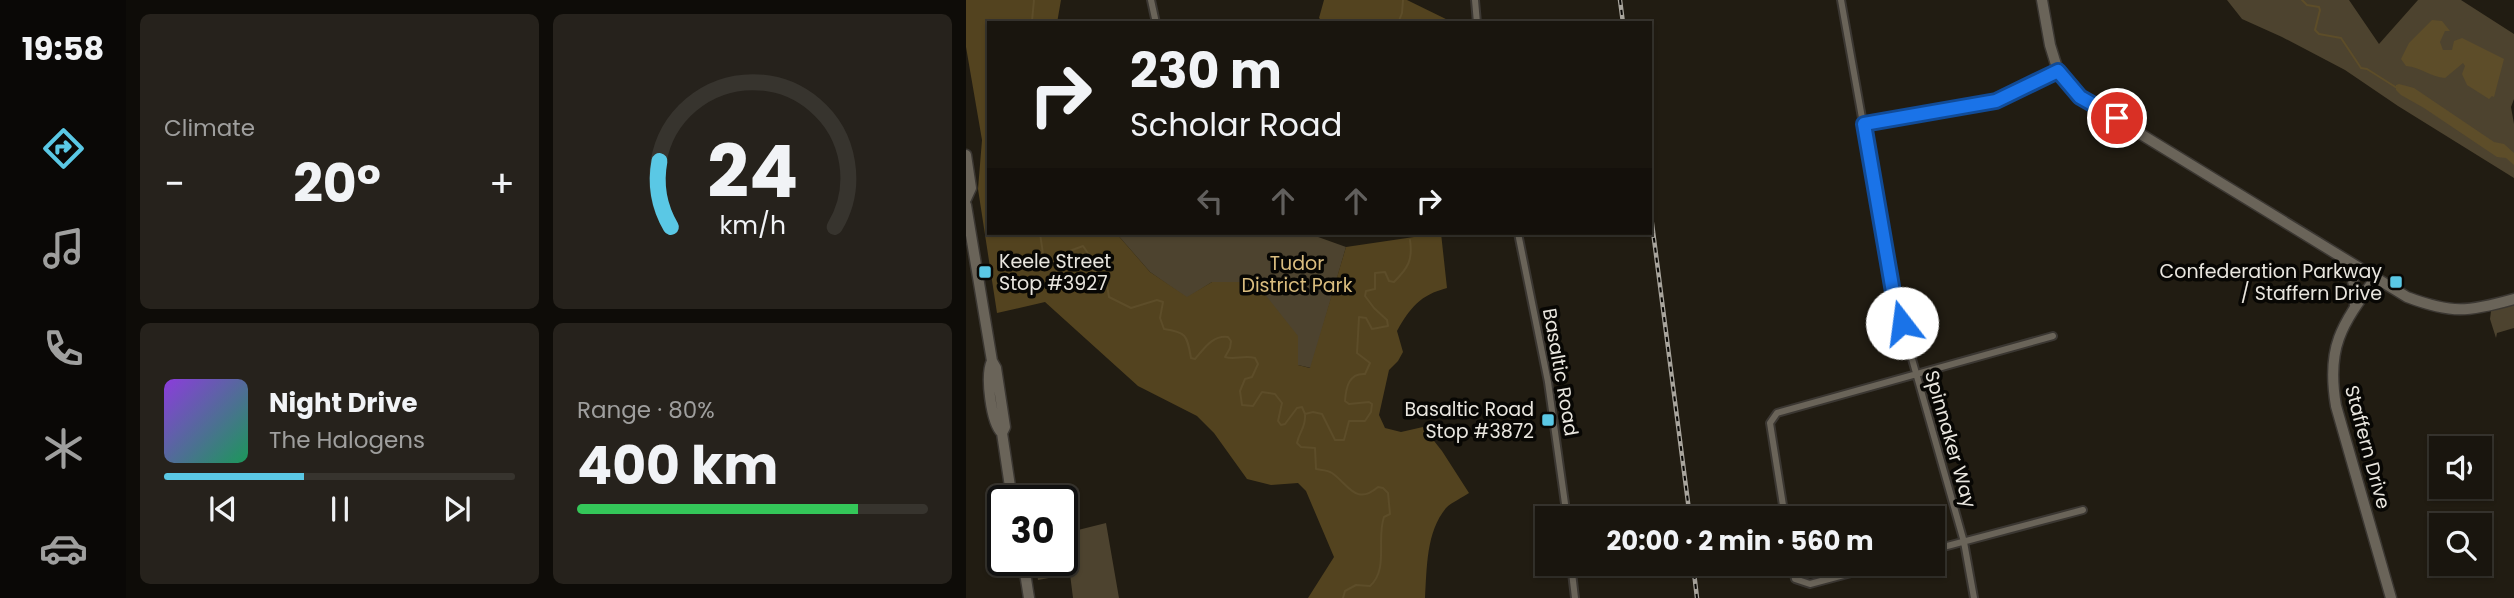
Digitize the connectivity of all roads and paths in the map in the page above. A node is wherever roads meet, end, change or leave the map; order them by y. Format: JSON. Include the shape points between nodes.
{"nodes":[{"id":1,"x":1151,"y":0,"type":"edge"},
{"id":2,"x":1475,"y":0,"type":"edge"},
{"id":3,"x":1841,"y":0,"type":"edge"},
{"id":4,"x":2042,"y":0,"type":"edge"},
{"id":5,"x":1156,"y":21,"type":"edge"},
{"id":6,"x":1476,"y":21,"type":"edge"},
{"id":7,"x":2058,"y":71,"type":"junction"},
{"id":8,"x":1864,"y":124,"type":"junction"},
{"id":9,"x":966,"y":155,"type":"edge"},
{"id":10,"x":966,"y":199,"type":"edge"},
{"id":11,"x":966,"y":205,"type":"edge"},
{"id":12,"x":1518,"y":235,"type":"edge"},
{"id":13,"x":2344,"y":259,"type":"junction"},
{"id":14,"x":2375,"y":279,"type":"junction"},
{"id":15,"x":2514,"y":299,"type":"edge"},
{"id":16,"x":2354,"y":307,"type":"junction"},
{"id":17,"x":2053,"y":336,"type":"dead end"},
{"id":18,"x":1915,"y":373,"type":"junction"},
{"id":19,"x":1010,"y":485,"type":"edge"},
{"id":20,"x":1565,"y":506,"type":"edge"},
{"id":21,"x":1783,"y":506,"type":"edge"},
{"id":22,"x":2083,"y":510,"type":"dead end"},
{"id":23,"x":1964,"y":542,"type":"junction"},
{"id":24,"x":1945,"y":547,"type":"edge"},
{"id":25,"x":1026,"y":576,"type":"edge"},
{"id":26,"x":1572,"y":576,"type":"edge"},
{"id":27,"x":1794,"y":576,"type":"edge"},
{"id":28,"x":1840,"y":576,"type":"edge"},
{"id":29,"x":1029,"y":598,"type":"edge"},
{"id":30,"x":1575,"y":598,"type":"edge"},
{"id":31,"x":1973,"y":598,"type":"edge"},
{"id":32,"x":2391,"y":598,"type":"edge"}],
"edges":[{"from":1,"to":5,"type":"street"},
{"from":2,"to":6,"type":"street"},
{"from":3,"to":8,"type":"street","name":"Spinnaker Way"},
{"from":4,"to":7,"type":"street"},
{"from":7,"to":8,"type":"street","via":[[1996,101]]},
{"from":7,"to":13,"type":"street","via":[[2080,97]]},
{"from":8,"to":18,"type":"street","name":"Spinnaker Way","via":[[1893,292]]},
{"from":9,"to":10,"type":"street","via":[[971,188]]},
{"from":11,"to":19,"type":"street","via":[[992,361],[988,370],[992,404],[996,428],[1002,433]]},
{"from":12,"to":20,"type":"street","name":"Basaltic Road","via":[[1548,382]]},
{"from":13,"to":14,"type":"street"},
{"from":13,"to":16,"type":"street","via":[[2357,294]]},
{"from":14,"to":15,"type":"street","via":[[2407,297],[2450,310],[2475,310]]},
{"from":14,"to":16,"type":"street","name":"Staffern Drive"},
{"from":16,"to":32,"type":"street","name":"Staffern Drive","via":[[2336,340],[2332,378]]},
{"from":17,"to":18,"type":"street"},
{"from":18,"to":21,"type":"street","via":[[1772,417]]},
{"from":18,"to":23,"type":"street","name":"Spinnaker Way"},
{"from":22,"to":23,"type":"street"},
{"from":23,"to":24,"type":"street"},
{"from":23,"to":31,"type":"street","name":"Spinnaker Way"},
{"from":25,"to":29,"type":"street"},
{"from":26,"to":30,"type":"street"},
{"from":27,"to":28,"type":"street","via":[[1810,584]]}]}
